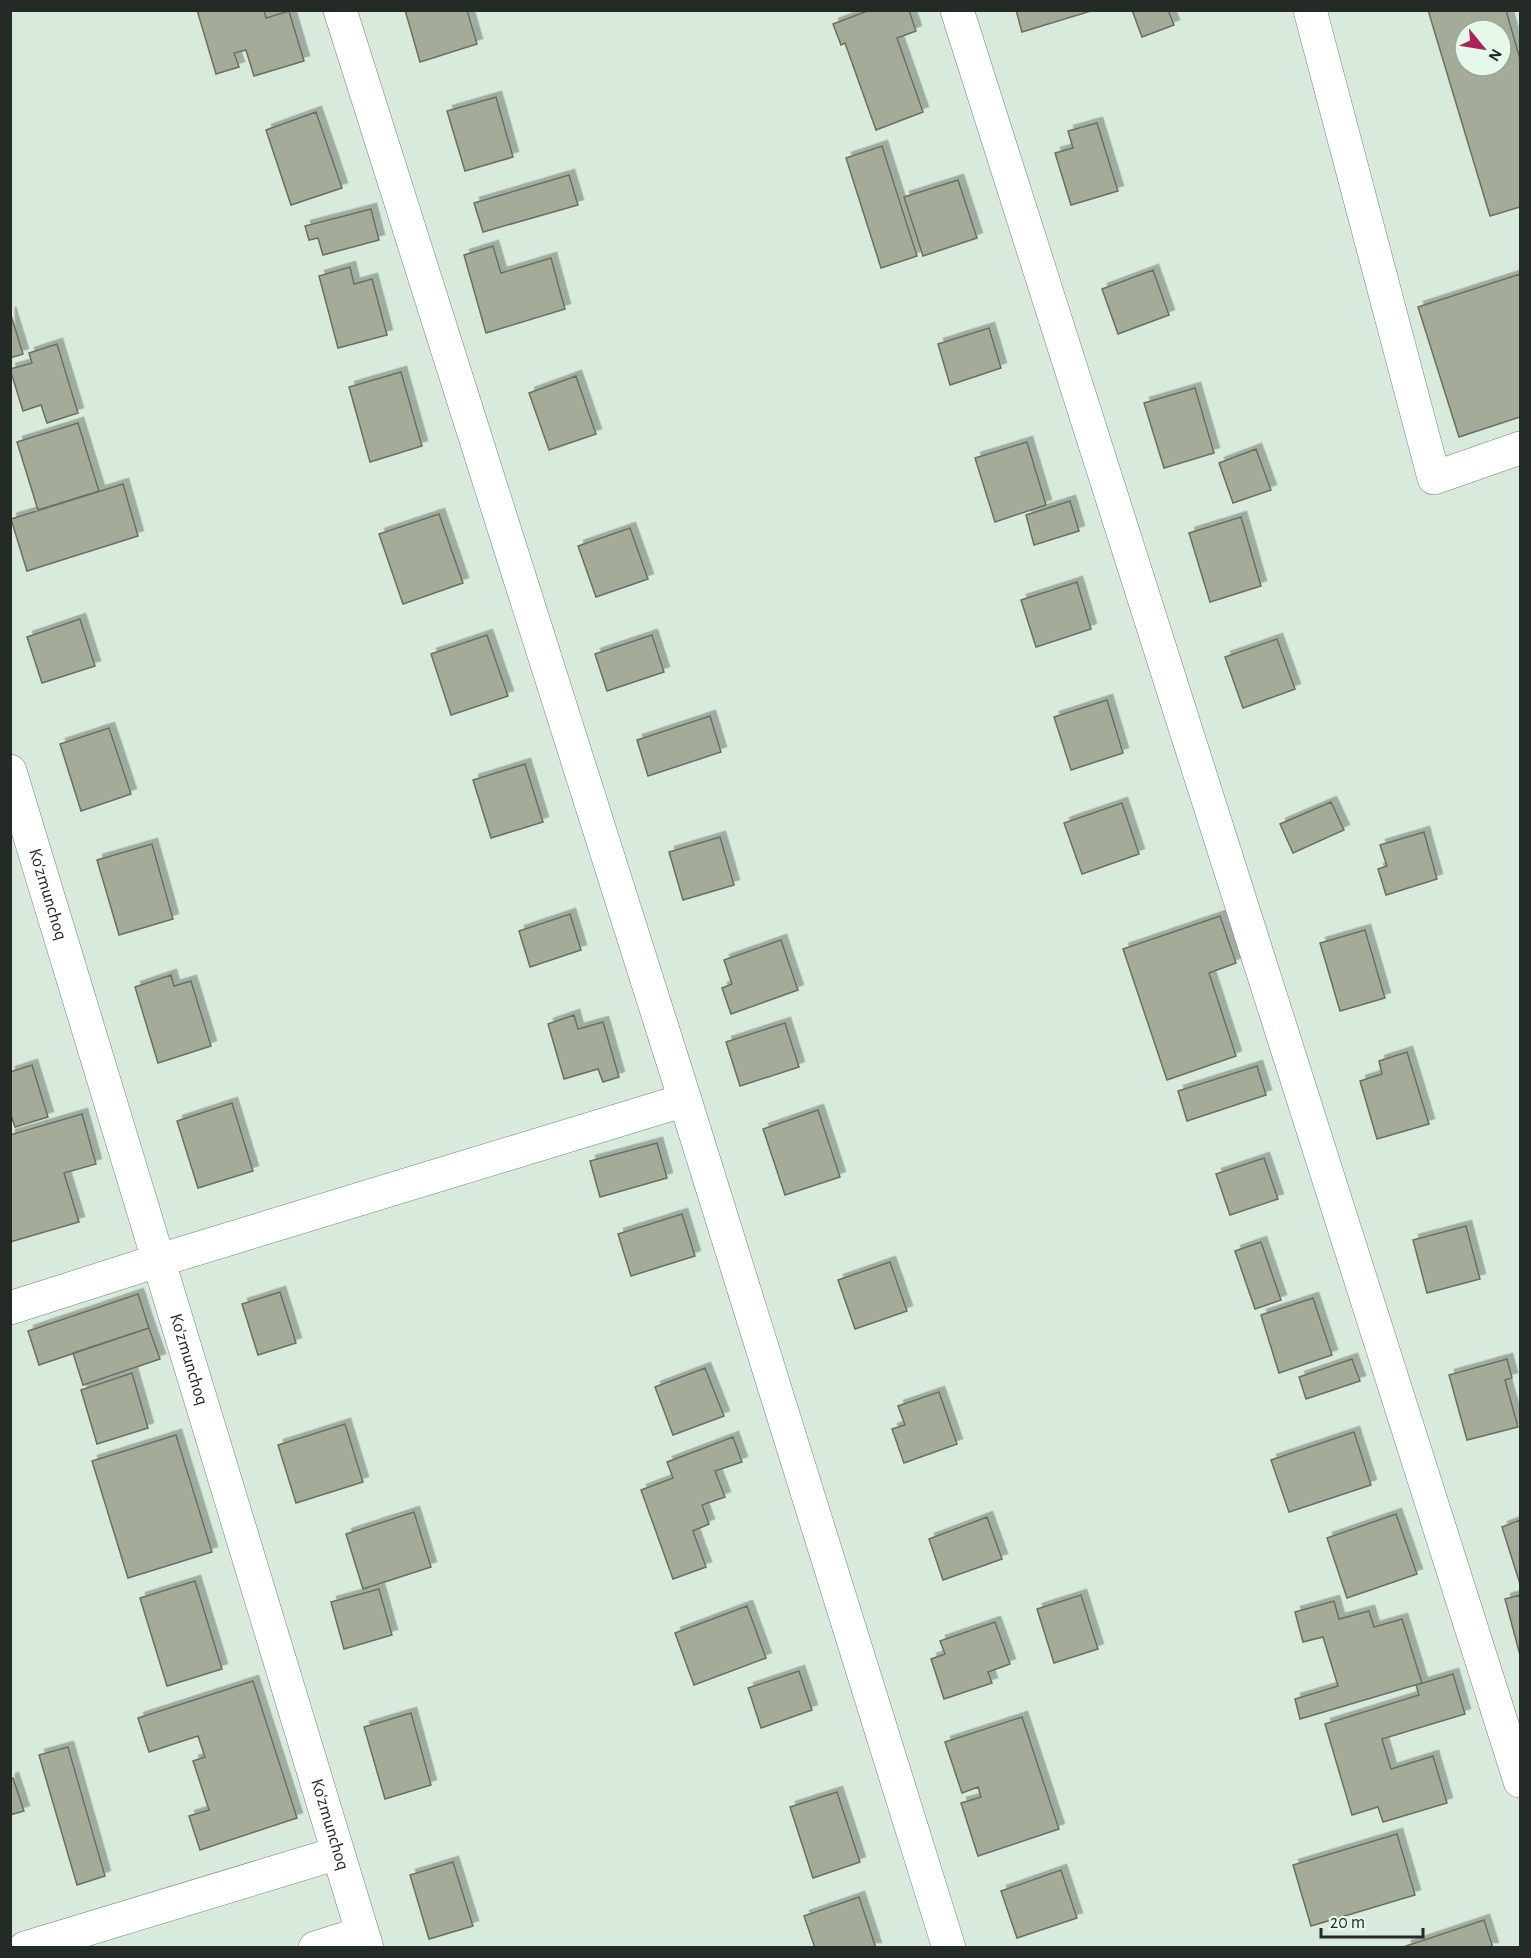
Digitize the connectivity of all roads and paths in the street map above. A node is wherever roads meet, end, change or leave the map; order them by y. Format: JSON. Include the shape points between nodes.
{"nodes":[{"id":1,"x":340,"y":10,"type":"edge"},
{"id":2,"x":957,"y":10,"type":"edge"},
{"id":3,"x":1310,"y":10,"type":"edge"},
{"id":4,"x":1521,"y":448,"type":"edge"},
{"id":5,"x":10,"y":771,"type":"edge"},
{"id":6,"x":685,"y":1100,"type":"junction"},
{"id":7,"x":160,"y":1260,"type":"junction"},
{"id":8,"x":10,"y":1308,"type":"edge"},
{"id":9,"x":1521,"y":1781,"type":"edge"},
{"id":10,"x":338,"y":1853,"type":"junction"},
{"id":11,"x":364,"y":1940,"type":"edge"},
{"id":12,"x":25,"y":1947,"type":"edge"},
{"id":13,"x":315,"y":1947,"type":"edge"},
{"id":14,"x":949,"y":1947,"type":"edge"}],
"edges":[{"from":1,"to":6,"type":"street"},
{"from":2,"to":9,"type":"street"},
{"from":3,"to":4,"type":"street","via":[[1434,478]]},
{"from":5,"to":7,"type":"street","name":"Ko'zmunchoq"},
{"from":6,"to":7,"type":"street"},
{"from":6,"to":14,"type":"street"},
{"from":7,"to":8,"type":"street"},
{"from":7,"to":10,"type":"street","name":"Ko'zmunchoq"},
{"from":10,"to":11,"type":"street","name":"Ko'zmunchoq"},
{"from":10,"to":12,"type":"street"},
{"from":11,"to":13,"type":"street"}]}
